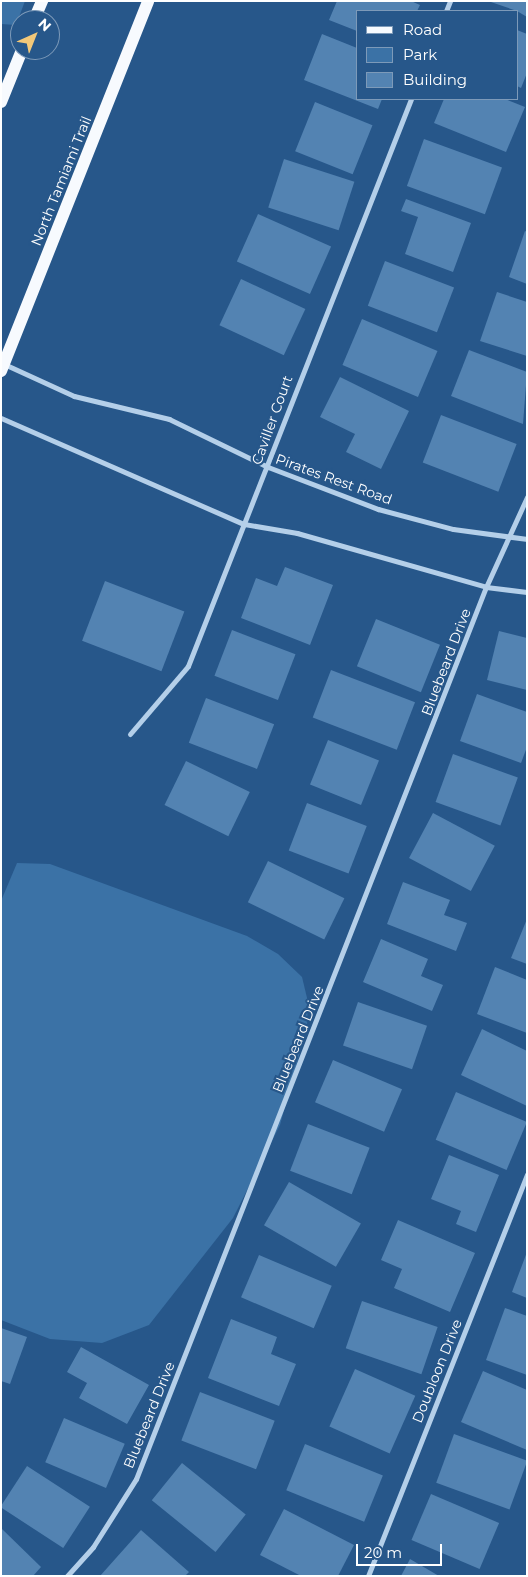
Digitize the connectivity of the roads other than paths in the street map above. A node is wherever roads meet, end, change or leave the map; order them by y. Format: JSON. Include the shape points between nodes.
{"nodes":[{"id":1,"x":148,"y":1,"type":"edge"},
{"id":2,"x":18,"y":60,"type":"edge"},
{"id":3,"x":411,"y":100,"type":"edge"},
{"id":4,"x":1,"y":102,"type":"edge"},
{"id":5,"x":2,"y":366,"type":"edge"},
{"id":6,"x":1,"y":418,"type":"edge"},
{"id":7,"x":268,"y":467,"type":"junction"},
{"id":8,"x":527,"y":497,"type":"edge"},
{"id":9,"x":244,"y":524,"type":"junction"},
{"id":10,"x":509,"y":536,"type":"junction"},
{"id":11,"x":527,"y":539,"type":"edge"},
{"id":12,"x":486,"y":587,"type":"junction"},
{"id":13,"x":527,"y":592,"type":"edge"},
{"id":14,"x":130,"y":734,"type":"dead end"},
{"id":15,"x":527,"y":1174,"type":"edge"},
{"id":16,"x":67,"y":1576,"type":"edge"},
{"id":17,"x":368,"y":1576,"type":"edge"}],
"edges":[{"from":1,"to":5,"type":"main road","name":"North Tamiami Trail"},
{"from":2,"to":4,"type":"main road"},
{"from":3,"to":7,"type":"street","name":"Caviller Court","via":[[281,423]]},
{"from":5,"to":7,"type":"street","name":"Pirates Rest Road","via":[[74,396],[169,419]]},
{"from":6,"to":9,"type":"street"},
{"from":7,"to":9,"type":"street","name":"Caviller Court"},
{"from":7,"to":10,"type":"street","name":"Pirates Rest Road","via":[[378,509],[453,528]]},
{"from":8,"to":10,"type":"street","name":"Bluebeard Drive"},
{"from":9,"to":12,"type":"street","via":[[297,533]]},
{"from":9,"to":14,"type":"street","name":"Caviller Court","via":[[188,666]]},
{"from":10,"to":11,"type":"street","name":"Pirates Rest Road"},
{"from":10,"to":12,"type":"street","name":"Bluebeard Drive"},
{"from":12,"to":13,"type":"street"},
{"from":12,"to":16,"type":"street","name":"Bluebeard Drive","via":[[150,1445],[116,1514]]},
{"from":15,"to":17,"type":"street","name":"Doubloon Drive"}]}
